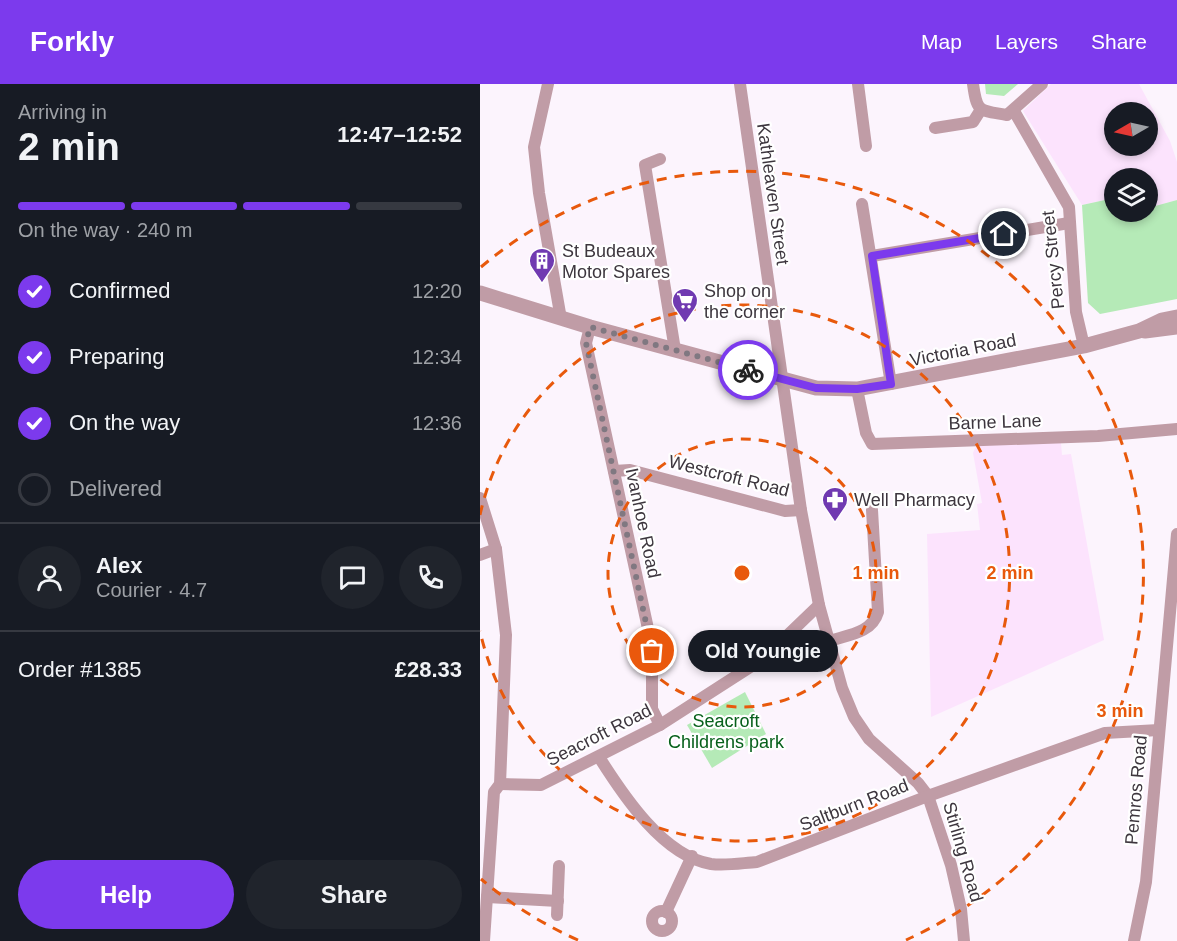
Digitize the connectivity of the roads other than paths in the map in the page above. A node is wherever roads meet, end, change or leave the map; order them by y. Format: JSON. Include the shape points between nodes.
{"nodes":[{"id":1,"x":548,"y":84,"type":"edge"},
{"id":2,"x":740,"y":84,"type":"edge"},
{"id":3,"x":858,"y":84,"type":"edge"},
{"id":4,"x":973,"y":84,"type":"edge"},
{"id":5,"x":1042,"y":84,"type":"edge"},
{"id":6,"x":980,"y":111,"type":"junction"},
{"id":7,"x":1014,"y":111,"type":"junction"},
{"id":8,"x":935,"y":128,"type":"dead end"},
{"id":9,"x":866,"y":146,"type":"dead end"},
{"id":10,"x":660,"y":159,"type":"dead end"},
{"id":11,"x":862,"y":204,"type":"dead end"},
{"id":12,"x":1069,"y":223,"type":"junction"},
{"id":13,"x":872,"y":256,"type":"junction"},
{"id":14,"x":480,"y":293,"type":"edge"},
{"id":15,"x":1177,"y":316,"type":"edge"},
{"id":16,"x":561,"y":319,"type":"junction"},
{"id":17,"x":590,"y":327,"type":"junction"},
{"id":18,"x":1177,"y":327,"type":"edge"},
{"id":19,"x":1139,"y":331,"type":"junction"},
{"id":20,"x":1084,"y":346,"type":"junction"},
{"id":21,"x":675,"y":350,"type":"junction"},
{"id":22,"x":784,"y":380,"type":"junction"},
{"id":23,"x":891,"y":384,"type":"junction"},
{"id":24,"x":857,"y":389,"type":"junction"},
{"id":25,"x":1177,"y":429,"type":"edge"},
{"id":26,"x":614,"y":471,"type":"junction"},
{"id":27,"x":480,"y":498,"type":"edge"},
{"id":28,"x":801,"y":510,"type":"junction"},
{"id":29,"x":869,"y":516,"type":"dead end"},
{"id":30,"x":1177,"y":534,"type":"edge"},
{"id":31,"x":496,"y":549,"type":"junction"},
{"id":32,"x":480,"y":555,"type":"edge"},
{"id":33,"x":819,"y":605,"type":"junction"},
{"id":34,"x":829,"y":641,"type":"junction"},
{"id":35,"x":660,"y":725,"type":"junction"},
{"id":36,"x":1160,"y":730,"type":"junction"},
{"id":37,"x":599,"y":757,"type":"junction"},
{"id":38,"x":500,"y":784,"type":"junction"},
{"id":39,"x":928,"y":796,"type":"junction"},
{"id":40,"x":692,"y":856,"type":"junction"},
{"id":41,"x":559,"y":866,"type":"dead end"},
{"id":42,"x":487,"y":897,"type":"junction"},
{"id":43,"x":558,"y":901,"type":"junction"},
{"id":44,"x":666,"y":912,"type":"dead end"},
{"id":45,"x":558,"y":915,"type":"dead end"},
{"id":46,"x":484,"y":941,"type":"edge"},
{"id":47,"x":964,"y":941,"type":"edge"},
{"id":48,"x":1134,"y":941,"type":"edge"}],
"edges":[{"from":1,"to":16,"type":"street","via":[[534,147]]},
{"from":2,"to":22,"type":"street","name":"Kathleaven Street"},
{"from":3,"to":9,"type":"street"},
{"from":4,"to":6,"type":"street"},
{"from":5,"to":7,"type":"street"},
{"from":6,"to":7,"type":"street","via":[[1007,115]]},
{"from":6,"to":8,"type":"street","via":[[973,122]]},
{"from":7,"to":12,"type":"street","name":"Percy Street","via":[[1069,207]]},
{"from":10,"to":21,"type":"street","via":[[645,165]]},
{"from":11,"to":13,"type":"street"},
{"from":12,"to":13,"type":"street"},
{"from":12,"to":20,"type":"street","name":"Percy Street","via":[[1076,312]]},
{"from":13,"to":23,"type":"street"},
{"from":14,"to":16,"type":"street","name":"Victoria Road"},
{"from":15,"to":19,"type":"street","name":"Victoria Road"},
{"from":16,"to":17,"type":"street","name":"Victoria Road"},
{"from":17,"to":21,"type":"street","name":"Victoria Road"},
{"from":17,"to":26,"type":"street","name":"Ivanhoe Road","via":[[586,343]]},
{"from":18,"to":19,"type":"street","name":"Victoria Road"},
{"from":19,"to":20,"type":"street","name":"Victoria Road"},
{"from":20,"to":23,"type":"street","name":"Victoria Road"},
{"from":21,"to":22,"type":"street","name":"Victoria Road"},
{"from":22,"to":24,"type":"street","name":"Victoria Road","via":[[816,388]]},
{"from":22,"to":28,"type":"street","name":"Stirling Road"},
{"from":23,"to":24,"type":"street","name":"Victoria Road"},
{"from":24,"to":25,"type":"street","name":"Barne Lane","via":[[872,444],[1098,436]]},
{"from":26,"to":28,"type":"street","name":"Westcroft Road","via":[[630,470],[785,511]]},
{"from":26,"to":35,"type":"street","name":"Ivanhoe Road","via":[[652,651],[652,710]]},
{"from":27,"to":31,"type":"street"},
{"from":28,"to":33,"type":"street","name":"Stirling Road"},
{"from":29,"to":34,"type":"street","via":[[878,612],[875,623]]},
{"from":30,"to":36,"type":"street","name":"Pemros Road"},
{"from":31,"to":32,"type":"street"},
{"from":31,"to":38,"type":"street","via":[[506,635]]},
{"from":33,"to":34,"type":"street","name":"Stirling Road"},
{"from":33,"to":35,"type":"street","name":"Seacroft Road","via":[[764,658]]},
{"from":34,"to":39,"type":"street","name":"Stirling Road","via":[[854,717],[869,740]]},
{"from":35,"to":37,"type":"street","name":"Seacroft Road"},
{"from":36,"to":39,"type":"street","name":"Saltburn Road","via":[[1106,733]]},
{"from":36,"to":48,"type":"street","name":"Pemros Road","via":[[1146,882]]},
{"from":37,"to":38,"type":"street","name":"Seacroft Road","via":[[541,784]]},
{"from":37,"to":40,"type":"street","name":"Saltburn Road","via":[[630,805],[672,845]]},
{"from":38,"to":42,"type":"street","via":[[494,792]]},
{"from":39,"to":40,"type":"street","name":"Saltburn Road","via":[[757,862],[709,863]]},
{"from":39,"to":47,"type":"street","name":"Stirling Road","via":[[954,876]]},
{"from":40,"to":44,"type":"street"},
{"from":41,"to":43,"type":"street"},
{"from":42,"to":43,"type":"street"},
{"from":42,"to":46,"type":"street"},
{"from":43,"to":45,"type":"street"}]}
